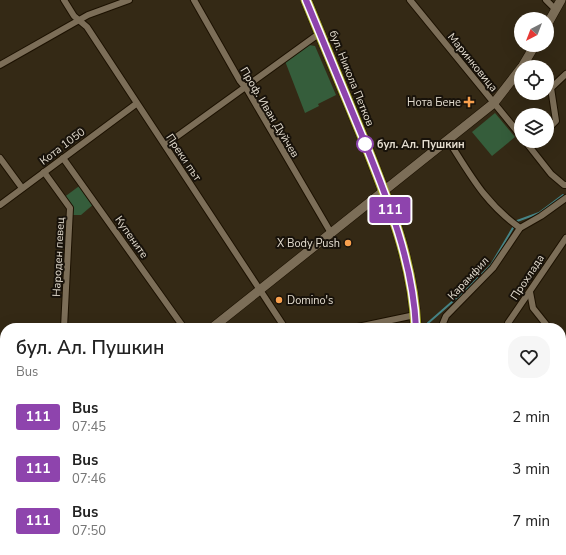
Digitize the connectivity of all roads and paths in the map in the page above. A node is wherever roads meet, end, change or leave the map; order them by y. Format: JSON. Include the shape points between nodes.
{"nodes":[{"id":1,"x":64,"y":0,"type":"edge"},
{"id":2,"x":129,"y":0,"type":"edge"},
{"id":3,"x":194,"y":0,"type":"edge"},
{"id":4,"x":306,"y":0,"type":"edge"},
{"id":5,"x":410,"y":0,"type":"edge"},
{"id":6,"x":546,"y":0,"type":"edge"},
{"id":7,"x":562,"y":0,"type":"edge"},
{"id":8,"x":556,"y":10,"type":"junction"},
{"id":9,"x":554,"y":13,"type":"edge"},
{"id":10,"x":80,"y":21,"type":"junction"},
{"id":11,"x":320,"y":33,"type":"junction"},
{"id":12,"x":0,"y":65,"type":"edge"},
{"id":13,"x":566,"y":74,"type":"edge"},
{"id":14,"x":514,"y":78,"type":"edge"},
{"id":15,"x":244,"y":86,"type":"junction"},
{"id":16,"x":494,"y":103,"type":"junction"},
{"id":17,"x":136,"y":104,"type":"junction"},
{"id":18,"x":554,"y":123,"type":"edge"},
{"id":19,"x":514,"y":127,"type":"edge"},
{"id":20,"x":448,"y":140,"type":"junction"},
{"id":21,"x":164,"y":145,"type":"junction"},
{"id":22,"x":532,"y":148,"type":"edge"},
{"id":23,"x":0,"y":158,"type":"edge"},
{"id":24,"x":63,"y":158,"type":"junction"},
{"id":25,"x":44,"y":172,"type":"junction"},
{"id":26,"x":565,"y":186,"type":"edge"},
{"id":27,"x":22,"y":188,"type":"junction"},
{"id":28,"x":384,"y":191,"type":"junction"},
{"id":29,"x":566,"y":198,"type":"edge"},
{"id":30,"x":0,"y":205,"type":"edge"},
{"id":31,"x":520,"y":228,"type":"junction"},
{"id":32,"x":331,"y":233,"type":"junction"},
{"id":33,"x":566,"y":238,"type":"edge"},
{"id":34,"x":260,"y":289,"type":"junction"},
{"id":35,"x":530,"y":292,"type":"junction"},
{"id":36,"x":415,"y":315,"type":"junction"},
{"id":37,"x":64,"y":323,"type":"edge"},
{"id":38,"x":180,"y":323,"type":"edge"},
{"id":39,"x":218,"y":323,"type":"edge"},
{"id":40,"x":282,"y":323,"type":"edge"},
{"id":41,"x":377,"y":323,"type":"edge"},
{"id":42,"x":416,"y":323,"type":"edge"},
{"id":43,"x":443,"y":323,"type":"edge"},
{"id":44,"x":508,"y":323,"type":"edge"},
{"id":45,"x":545,"y":323,"type":"edge"}],
"edges":[{"from":1,"to":10,"type":"street","name":"Преки път"},
{"from":2,"to":10,"type":"street"},
{"from":3,"to":15,"type":"street","name":"Проф. Иван Дуйчев"},
{"from":4,"to":11,"type":"highway","name":"бул. Никола Петков"},
{"from":5,"to":16,"type":"street","name":"Маринковица"},
{"from":6,"to":8,"type":"street"},
{"from":7,"to":8,"type":"main road"},
{"from":8,"to":9,"type":"main road"},
{"from":10,"to":12,"type":"street"},
{"from":10,"to":17,"type":"street","name":"Преки път","via":[[87,27]]},
{"from":11,"to":15,"type":"street"},
{"from":11,"to":28,"type":"highway","name":"бул. Никола Петков"},
{"from":13,"to":18,"type":"street","via":[[551,88],[556,121]]},
{"from":14,"to":16,"type":"main road"},
{"from":15,"to":21,"type":"street"},
{"from":15,"to":32,"type":"street","name":"Проф. Иван Дуйчев"},
{"from":16,"to":19,"type":"street","name":"Маринковица"},
{"from":16,"to":20,"type":"main road"},
{"from":17,"to":21,"type":"street","name":"Преки път"},
{"from":17,"to":24,"type":"street","name":"Кота 1050"},
{"from":20,"to":28,"type":"main road"},
{"from":20,"to":31,"type":"street","via":[[482,194],[501,215]]},
{"from":21,"to":34,"type":"street","name":"Преки път"},
{"from":22,"to":26,"type":"street","via":[[551,174]]},
{"from":23,"to":27,"type":"street"},
{"from":24,"to":25,"type":"street","name":"Кота 1050"},
{"from":24,"to":38,"type":"street","name":"Купените"},
{"from":25,"to":27,"type":"street","name":"Кота 1050"},
{"from":25,"to":37,"type":"street","name":"Народен певец","via":[[70,208]]},
{"from":27,"to":30,"type":"street","name":"Кота 1050"},
{"from":28,"to":32,"type":"main road"},
{"from":28,"to":36,"type":"highway","name":"бул. Никола Петков","via":[[406,254]]},
{"from":29,"to":31,"type":"street","name":"Карамфил"},
{"from":31,"to":43,"type":"street","name":"Карамфил","via":[[494,268],[446,316]]},
{"from":32,"to":34,"type":"main road"},
{"from":33,"to":35,"type":"street","name":"Прохлада"},
{"from":34,"to":39,"type":"main road"},
{"from":34,"to":40,"type":"street","name":"Преки път"},
{"from":35,"to":44,"type":"street","name":"Прохлада"},
{"from":35,"to":45,"type":"street","via":[[533,308]]},
{"from":36,"to":41,"type":"street"},
{"from":36,"to":42,"type":"highway","name":"бул. Никола Петков"}]}
